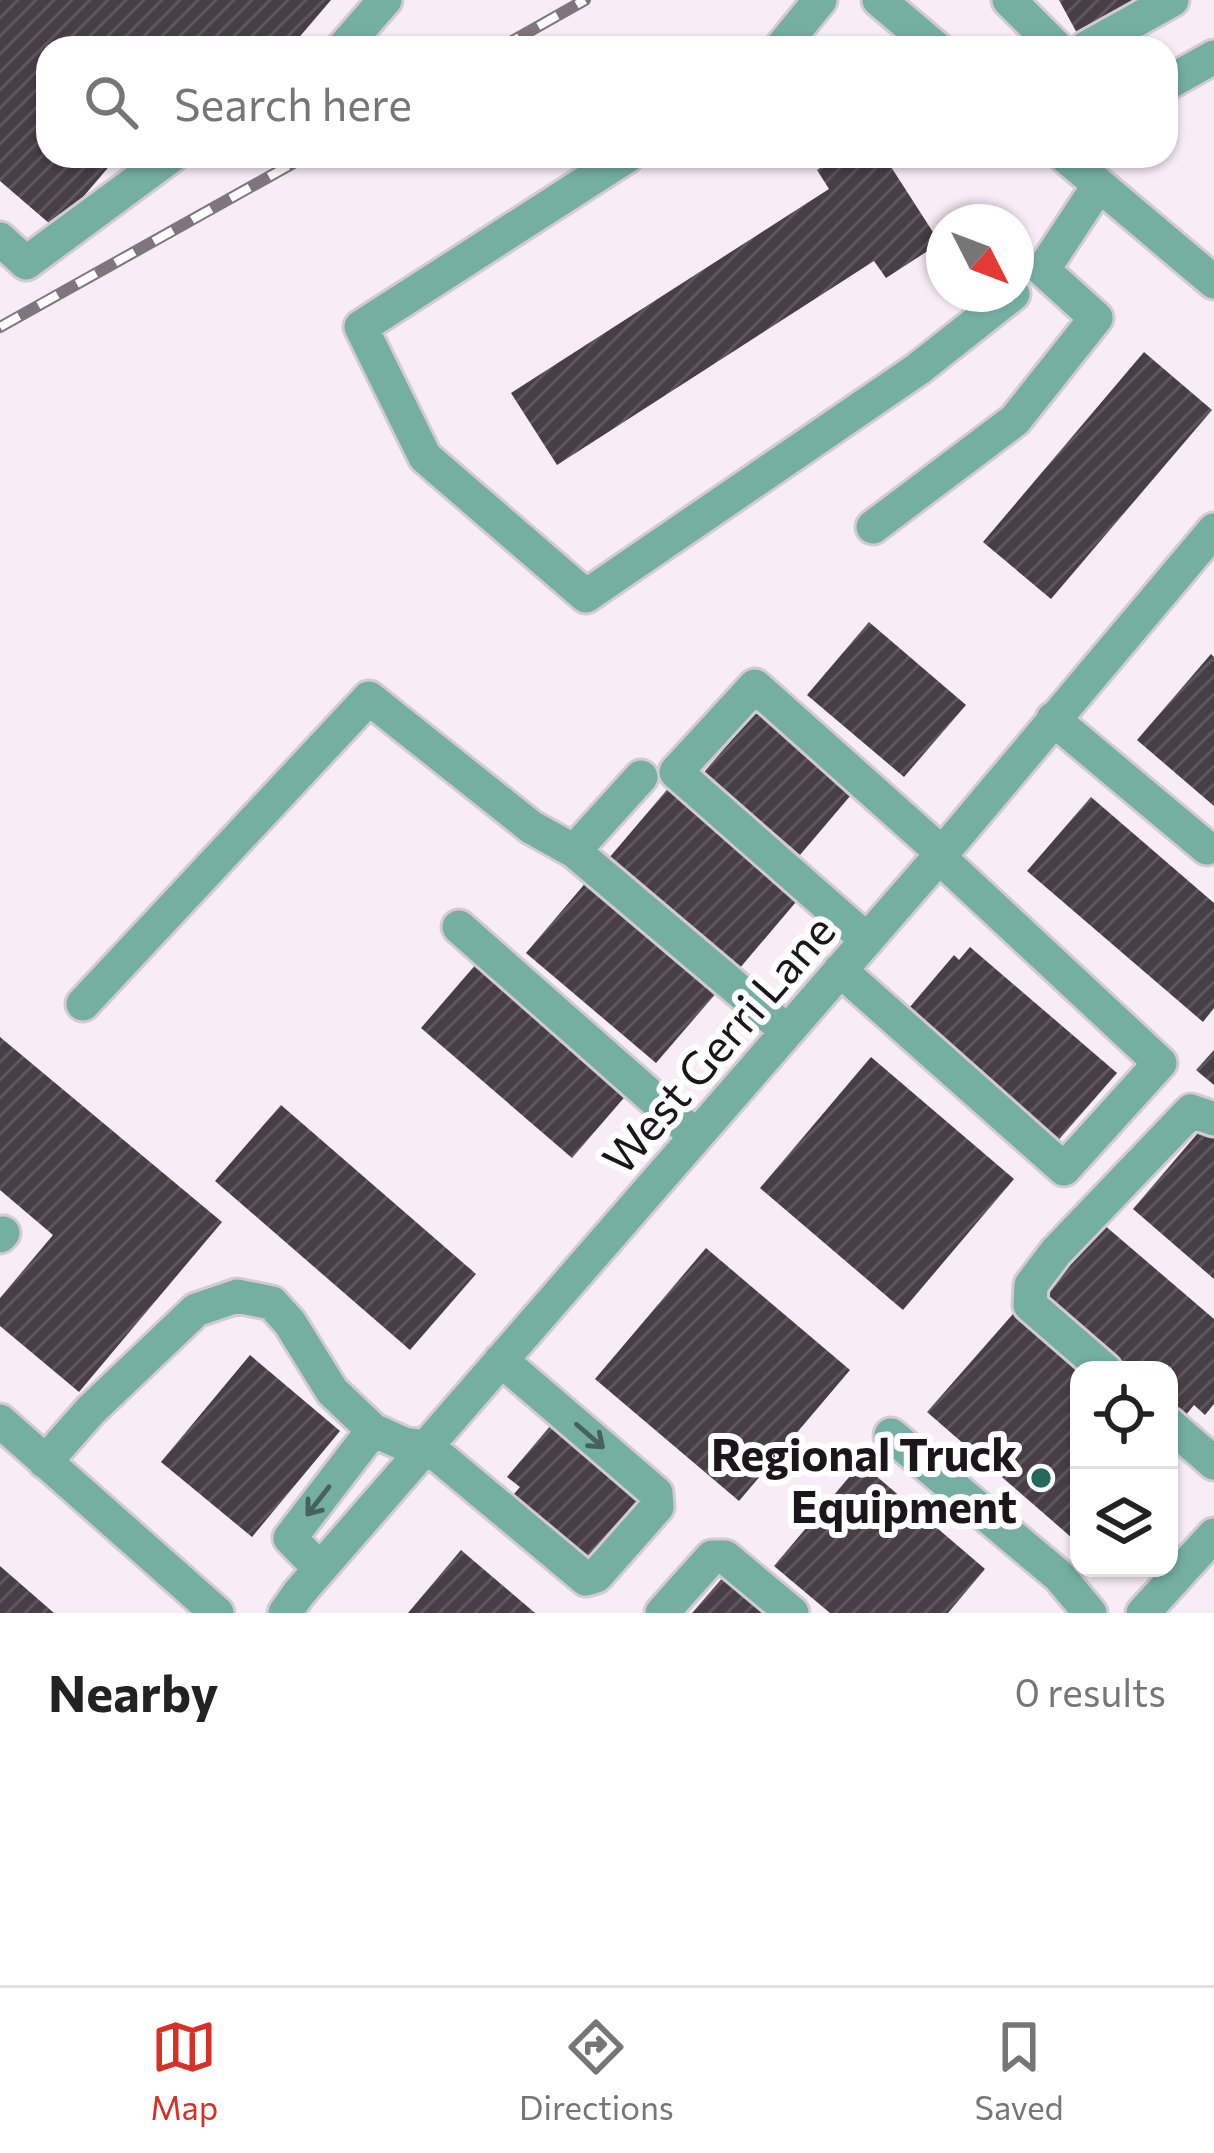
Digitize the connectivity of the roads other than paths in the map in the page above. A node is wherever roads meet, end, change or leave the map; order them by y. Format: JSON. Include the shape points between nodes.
{"nodes":[{"id":1,"x":385,"y":0,"type":"edge"},
{"id":2,"x":820,"y":0,"type":"edge"},
{"id":3,"x":879,"y":0,"type":"edge"},
{"id":4,"x":1009,"y":0,"type":"edge"},
{"id":5,"x":1172,"y":0,"type":"edge"},
{"id":6,"x":354,"y":36,"type":"edge"},
{"id":7,"x":792,"y":36,"type":"edge"},
{"id":8,"x":922,"y":36,"type":"edge"},
{"id":9,"x":1046,"y":36,"type":"edge"},
{"id":10,"x":1108,"y":36,"type":"edge"},
{"id":11,"x":1214,"y":57,"type":"edge"},
{"id":12,"x":1178,"y":77,"type":"edge"},
{"id":13,"x":155,"y":168,"type":"edge"},
{"id":14,"x":608,"y":168,"type":"edge"},
{"id":15,"x":1079,"y":168,"type":"edge"},
{"id":16,"x":1099,"y":185,"type":"junction"},
{"id":17,"x":0,"y":239,"type":"edge"},
{"id":18,"x":1043,"y":270,"type":"junction"},
{"id":19,"x":1034,"y":277,"type":"edge"},
{"id":20,"x":1214,"y":282,"type":"edge"},
{"id":21,"x":990,"y":312,"type":"edge"},
{"id":22,"x":873,"y":527,"type":"dead end"},
{"id":23,"x":1214,"y":530,"type":"edge"},
{"id":24,"x":1053,"y":719,"type":"junction"},
{"id":25,"x":640,"y":777,"type":"dead end"},
{"id":26,"x":1207,"y":848,"type":"dead end"},
{"id":27,"x":574,"y":851,"type":"junction"},
{"id":28,"x":940,"y":855,"type":"junction"},
{"id":29,"x":459,"y":927,"type":"dead end"},
{"id":30,"x":867,"y":940,"type":"junction"},
{"id":31,"x":840,"y":970,"type":"junction"},
{"id":32,"x":83,"y":1004,"type":"dead end"},
{"id":33,"x":787,"y":1031,"type":"junction"},
{"id":34,"x":1214,"y":1119,"type":"edge"},
{"id":35,"x":696,"y":1136,"type":"junction"},
{"id":36,"x":501,"y":1360,"type":"junction"},
{"id":37,"x":1095,"y":1361,"type":"edge"},
{"id":38,"x":0,"y":1421,"type":"edge"},
{"id":39,"x":373,"y":1430,"type":"junction"},
{"id":40,"x":1178,"y":1432,"type":"edge"},
{"id":41,"x":891,"y":1435,"type":"dead end"},
{"id":42,"x":428,"y":1447,"type":"junction"},
{"id":43,"x":46,"y":1462,"type":"junction"},
{"id":44,"x":1214,"y":1462,"type":"edge"},
{"id":45,"x":1214,"y":1535,"type":"edge"},
{"id":46,"x":320,"y":1569,"type":"junction"},
{"id":47,"x":217,"y":1613,"type":"edge"},
{"id":48,"x":285,"y":1613,"type":"edge"},
{"id":49,"x":662,"y":1613,"type":"edge"},
{"id":50,"x":792,"y":1613,"type":"edge"},
{"id":51,"x":1090,"y":1613,"type":"edge"},
{"id":52,"x":1143,"y":1613,"type":"edge"}],
"edges":[{"from":1,"to":6,"type":"street"},
{"from":2,"to":7,"type":"street"},
{"from":3,"to":8,"type":"street"},
{"from":4,"to":9,"type":"street"},
{"from":5,"to":10,"type":"street"},
{"from":11,"to":12,"type":"street"},
{"from":13,"to":17,"type":"street","via":[[26,263]]},
{"from":14,"to":21,"type":"street","via":[[362,327],[425,457],[586,596]]},
{"from":15,"to":16,"type":"street"},
{"from":16,"to":18,"type":"street"},
{"from":16,"to":20,"type":"street"},
{"from":18,"to":19,"type":"street"},
{"from":18,"to":22,"type":"street","via":[[1096,318],[1015,420]]},
{"from":23,"to":24,"type":"street","name":"West Gerri Lane"},
{"from":24,"to":26,"type":"street"},
{"from":24,"to":28,"type":"street","name":"West Gerri Lane"},
{"from":25,"to":27,"type":"street"},
{"from":27,"to":32,"type":"street","via":[[369,698]]},
{"from":27,"to":33,"type":"street"},
{"from":28,"to":30,"type":"street","name":"West Gerri Lane"},
{"from":28,"to":30,"type":"street","via":[[755,686],[676,772]]},
{"from":28,"to":31,"type":"street","via":[[1160,1063],[1064,1169]]},
{"from":29,"to":35,"type":"street"},
{"from":30,"to":31,"type":"street","name":"West Gerri Lane"},
{"from":31,"to":33,"type":"street","name":"West Gerri Lane"},
{"from":33,"to":35,"type":"street","name":"West Gerri Lane"},
{"from":34,"to":37,"type":"street","via":[[1191,1112],[1031,1286],[1030,1305]]},
{"from":35,"to":36,"type":"street","name":"West Gerri Lane"},
{"from":36,"to":42,"type":"street","name":"West Gerri Lane"},
{"from":36,"to":42,"type":"street","one_way":true,"via":[[656,1493],[657,1507],[586,1579]]},
{"from":38,"to":43,"type":"street"},
{"from":39,"to":42,"type":"street"},
{"from":39,"to":43,"type":"street","via":[[332,1391],[272,1303],[237,1296],[196,1310]]},
{"from":39,"to":46,"type":"street","one_way":true,"via":[[290,1538]]},
{"from":40,"to":44,"type":"street"},
{"from":41,"to":51,"type":"street","via":[[1059,1576]]},
{"from":42,"to":46,"type":"street","name":"West Gerri Lane"},
{"from":43,"to":47,"type":"street"},
{"from":45,"to":52,"type":"street"},
{"from":46,"to":48,"type":"street","name":"West Gerri Lane"},
{"from":49,"to":50,"type":"street","via":[[712,1557],[725,1557]]}]}
